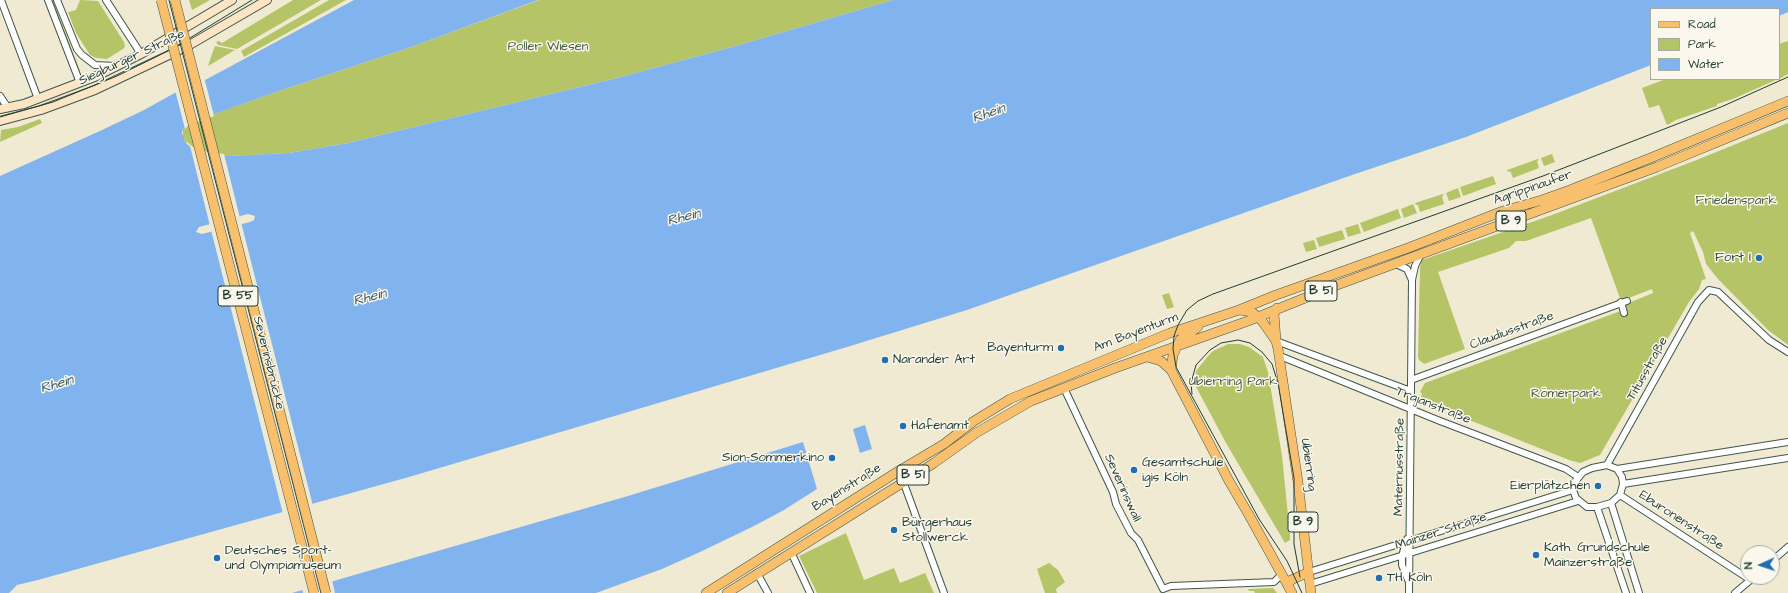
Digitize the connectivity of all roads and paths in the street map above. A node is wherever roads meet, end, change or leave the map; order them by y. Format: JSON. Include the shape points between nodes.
{"nodes":[{"id":1,"x":1,"y":0,"type":"edge"},
{"id":2,"x":48,"y":0,"type":"edge"},
{"id":3,"x":57,"y":0,"type":"edge"},
{"id":4,"x":106,"y":0,"type":"edge"},
{"id":5,"x":161,"y":0,"type":"edge"},
{"id":6,"x":175,"y":0,"type":"edge"},
{"id":7,"x":232,"y":0,"type":"edge"},
{"id":8,"x":268,"y":0,"type":"edge"},
{"id":9,"x":141,"y":54,"type":"junction"},
{"id":10,"x":118,"y":66,"type":"junction"},
{"id":11,"x":80,"y":83,"type":"junction"},
{"id":12,"x":95,"y":90,"type":"junction"},
{"id":13,"x":0,"y":96,"type":"edge"},
{"id":14,"x":38,"y":99,"type":"junction"},
{"id":15,"x":1788,"y":101,"type":"edge"},
{"id":16,"x":4,"y":108,"type":"edge"},
{"id":17,"x":1788,"y":113,"type":"edge"},
{"id":18,"x":0,"y":121,"type":"edge"},
{"id":19,"x":1448,"y":232,"type":"junction"},
{"id":20,"x":1448,"y":244,"type":"junction"},
{"id":21,"x":1421,"y":254,"type":"junction"},
{"id":22,"x":1396,"y":264,"type":"junction"},
{"id":23,"x":1365,"y":275,"type":"joint"},
{"id":24,"x":1412,"y":280,"type":"junction"},
{"id":25,"x":1277,"y":308,"type":"junction"},
{"id":26,"x":1239,"y":310,"type":"junction"},
{"id":27,"x":1624,"y":313,"type":"dead end"},
{"id":28,"x":1258,"y":317,"type":"junction"},
{"id":29,"x":1205,"y":321,"type":"junction"},
{"id":30,"x":1276,"y":341,"type":"junction"},
{"id":31,"x":1144,"y":344,"type":"junction"},
{"id":32,"x":1176,"y":347,"type":"junction"},
{"id":33,"x":1788,"y":352,"type":"edge"},
{"id":34,"x":1280,"y":356,"type":"junction"},
{"id":35,"x":1147,"y":357,"type":"junction"},
{"id":36,"x":1086,"y":367,"type":"junction"},
{"id":37,"x":1171,"y":370,"type":"junction"},
{"id":38,"x":1090,"y":378,"type":"junction"},
{"id":39,"x":1411,"y":380,"type":"junction"},
{"id":40,"x":1045,"y":384,"type":"joint"},
{"id":41,"x":1064,"y":388,"type":"junction"},
{"id":42,"x":1411,"y":391,"type":"junction"},
{"id":43,"x":1412,"y":409,"type":"junction"},
{"id":44,"x":1788,"y":442,"type":"edge"},
{"id":45,"x":1788,"y":458,"type":"edge"},
{"id":46,"x":1607,"y":465,"type":"junction"},
{"id":47,"x":1617,"y":469,"type":"junction"},
{"id":48,"x":897,"y":472,"type":"junction"},
{"id":49,"x":1578,"y":477,"type":"junction"},
{"id":50,"x":903,"y":481,"type":"junction"},
{"id":51,"x":1623,"y":484,"type":"junction"},
{"id":52,"x":1573,"y":490,"type":"junction"},
{"id":53,"x":1620,"y":495,"type":"junction"},
{"id":54,"x":1578,"y":500,"type":"junction"},
{"id":55,"x":1611,"y":503,"type":"junction"},
{"id":56,"x":1597,"y":507,"type":"junction"},
{"id":57,"x":1408,"y":538,"type":"junction"},
{"id":58,"x":1788,"y":547,"type":"edge"},
{"id":59,"x":790,"y":552,"type":"junction"},
{"id":60,"x":1409,"y":554,"type":"junction"},
{"id":61,"x":1780,"y":554,"type":"edge"},
{"id":62,"x":1402,"y":556,"type":"junction"},
{"id":63,"x":1740,"y":571,"type":"edge"},
{"id":64,"x":1309,"y":572,"type":"junction"},
{"id":65,"x":758,"y":573,"type":"junction"},
{"id":66,"x":1282,"y":574,"type":"junction"},
{"id":67,"x":1409,"y":581,"type":"junction"},
{"id":68,"x":1744,"y":585,"type":"edge"},
{"id":69,"x":1290,"y":589,"type":"edge"},
{"id":70,"x":1311,"y":589,"type":"edge"},
{"id":71,"x":1162,"y":591,"type":"edge"},
{"id":72,"x":314,"y":593,"type":"edge"},
{"id":73,"x":326,"y":593,"type":"edge"},
{"id":74,"x":706,"y":593,"type":"edge"},
{"id":75,"x":727,"y":593,"type":"edge"},
{"id":76,"x":768,"y":593,"type":"edge"},
{"id":77,"x":810,"y":593,"type":"edge"},
{"id":78,"x":944,"y":593,"type":"edge"},
{"id":79,"x":1409,"y":593,"type":"edge"},
{"id":80,"x":1626,"y":593,"type":"edge"},
{"id":81,"x":1639,"y":593,"type":"edge"},
{"id":82,"x":1735,"y":593,"type":"edge"}],
"edges":[{"from":1,"to":14,"type":"street"},
{"from":2,"to":11,"type":"street"},
{"from":3,"to":10,"type":"street","via":[[74,44],[82,55],[95,65]]},
{"from":4,"to":9,"type":"street"},
{"from":5,"to":72,"type":"main road","name":"Severinsbrücke","number":"B 55","bridge":true},
{"from":6,"to":73,"type":"main road","name":"Severinsbrücke","number":"B 55","bridge":true},
{"from":7,"to":9,"type":"main road","name":"Siegburger Straße"},
{"from":8,"to":12,"type":"main road","name":"Siegburger Straße","via":[[186,47]]},
{"from":9,"to":10,"type":"main road","name":"Siegburger Straße"},
{"from":10,"to":11,"type":"main road","name":"Siegburger Straße"},
{"from":11,"to":12,"type":"main road"},
{"from":11,"to":14,"type":"main road","name":"Siegburger Straße"},
{"from":12,"to":18,"type":"main road","name":"Siegburger Straße","via":[[41,110]]},
{"from":13,"to":16,"type":"street"},
{"from":14,"to":16,"type":"main road","name":"Siegburger Straße"},
{"from":15,"to":19,"type":"main road","name":"Agrippinaufer","number":"B 9","via":[[1584,184]]},
{"from":17,"to":20,"type":"main road","name":"Agrippinaufer","number":"B 9","via":[[1657,167]]},
{"from":19,"to":20,"type":"main road","via":[[1444,239]]},
{"from":19,"to":26,"type":"main road","name":"Agrippinaufer","number":"B 9"},
{"from":20,"to":21,"type":"main road","name":"Agrippinaufer","number":"B 9"},
{"from":21,"to":22,"type":"main road","name":"Agrippinaufer","number":"B 9"},
{"from":21,"to":24,"type":"street","name":"Maternusstraße"},
{"from":22,"to":23,"type":"main road","name":"Agrippinaufer","number":"B 9"},
{"from":22,"to":24,"type":"street","via":[[1407,269]]},
{"from":23,"to":25,"type":"main road","name":"Agrippinaufer","number":"B 51"},
{"from":24,"to":39,"type":"street","name":"Maternusstraße"},
{"from":25,"to":28,"type":"main road","name":"Agrippinaufer","number":"B 51"},
{"from":25,"to":30,"type":"main road","number":"B 9","via":[[1274,314]]},
{"from":26,"to":28,"type":"main road","via":[[1252,312]]},
{"from":26,"to":29,"type":"main road","name":"Am Bayenturm"},
{"from":27,"to":39,"type":"street","name":"Claudiusstraße","via":[[1624,302]]},
{"from":28,"to":30,"type":"main road","number":"B 9"},
{"from":28,"to":32,"type":"main road","name":"Am Bayenturm","number":"B 51"},
{"from":29,"to":31,"type":"main road","name":"Am Bayenturm","number":"B 51"},
{"from":29,"to":32,"type":"main road","via":[[1183,337]]},
{"from":30,"to":34,"type":"main road","name":"Ubierring","number":"B 9"},
{"from":30,"to":42,"type":"street","name":"Trajanstraße"},
{"from":31,"to":35,"type":"main road","via":[[1149,347]]},
{"from":31,"to":36,"type":"main road","name":"Am Bayenturm","number":"B 51"},
{"from":32,"to":35,"type":"main road","name":"Am Bayenturm","number":"B 51"},
{"from":32,"to":37,"type":"main road"},
{"from":33,"to":46,"type":"street","name":"Titusstraße","via":[[1768,340],[1718,292],[1706,291]]},
{"from":34,"to":43,"type":"street","name":"Trajanstraße"},
{"from":34,"to":64,"type":"main road","name":"Ubierring","number":"B 9"},
{"from":35,"to":37,"type":"main road","via":[[1161,361]]},
{"from":35,"to":38,"type":"main road","name":"Am Bayenturm","number":"B 51"},
{"from":36,"to":38,"type":"main road","via":[[1092,370]]},
{"from":36,"to":40,"type":"main road","name":"Am Bayenturm","number":"B 51"},
{"from":37,"to":66,"type":"main road","via":[[1229,481]]},
{"from":38,"to":41,"type":"main road","name":"Am Bayenturm","number":"B 51"},
{"from":39,"to":42,"type":"street","name":"Maternusstraße"},
{"from":40,"to":48,"type":"main road","name":"Bayenstraße","number":"B 51","via":[[1010,399]]},
{"from":41,"to":50,"type":"main road","name":"Bayenstraße","number":"B 51","via":[[1016,408]]},
{"from":41,"to":71,"type":"street","name":"Severinswall","via":[[1113,492],[1116,504],[1131,533],[1138,540]]},
{"from":42,"to":43,"type":"street","name":"Maternusstraße"},
{"from":43,"to":49,"type":"street","name":"Trajanstraße","via":[[1566,469]]},
{"from":43,"to":57,"type":"street","name":"Maternusstraße"},
{"from":44,"to":47,"type":"street"},
{"from":45,"to":51,"type":"street"},
{"from":46,"to":47,"type":"street"},
{"from":46,"to":49,"type":"street","via":[[1592,468]]},
{"from":47,"to":51,"type":"street"},
{"from":48,"to":50,"type":"street"},
{"from":48,"to":74,"type":"main road","name":"Bayenstraße","number":"B 51"},
{"from":49,"to":52,"type":"street"},
{"from":50,"to":59,"type":"main road","name":"Bayenstraße","number":"B 51"},
{"from":50,"to":78,"type":"street"},
{"from":51,"to":53,"type":"street"},
{"from":52,"to":54,"type":"street"},
{"from":52,"to":57,"type":"street","name":"Mainzer Straße"},
{"from":53,"to":55,"type":"street"},
{"from":53,"to":63,"type":"street","name":"Eburonenstraße"},
{"from":54,"to":56,"type":"street","via":[[1588,507]]},
{"from":54,"to":60,"type":"street","name":"Mainzer Straße"},
{"from":55,"to":56,"type":"street"},
{"from":55,"to":81,"type":"street"},
{"from":56,"to":80,"type":"street"},
{"from":57,"to":60,"type":"street","name":"Maternusstraße"},
{"from":57,"to":62,"type":"street","name":"Maternusstraße"},
{"from":57,"to":64,"type":"street","name":"Mainzer Straße"},
{"from":58,"to":61,"type":"street"},
{"from":59,"to":65,"type":"main road","name":"Bayenstraße","number":"B 51"},
{"from":59,"to":77,"type":"street"},
{"from":60,"to":62,"type":"street","name":"Mainzer Straße"},
{"from":60,"to":67,"type":"street","name":"Maternusstraße"},
{"from":62,"to":67,"type":"street","name":"Maternusstraße","via":[[1404,572]]},
{"from":62,"to":70,"type":"street","name":"Mainzer Straße"},
{"from":64,"to":69,"type":"main road","via":[[1291,580]]},
{"from":64,"to":70,"type":"main road","name":"Ubierring","number":"B 9"},
{"from":65,"to":75,"type":"main road","name":"Bayenstraße","number":"B 51"},
{"from":65,"to":76,"type":"street"},
{"from":66,"to":69,"type":"main road"},
{"from":66,"to":71,"type":"street","via":[[1274,582],[1171,586]]},
{"from":67,"to":79,"type":"street","name":"Maternusstraße"},
{"from":68,"to":82,"type":"street"}]}
